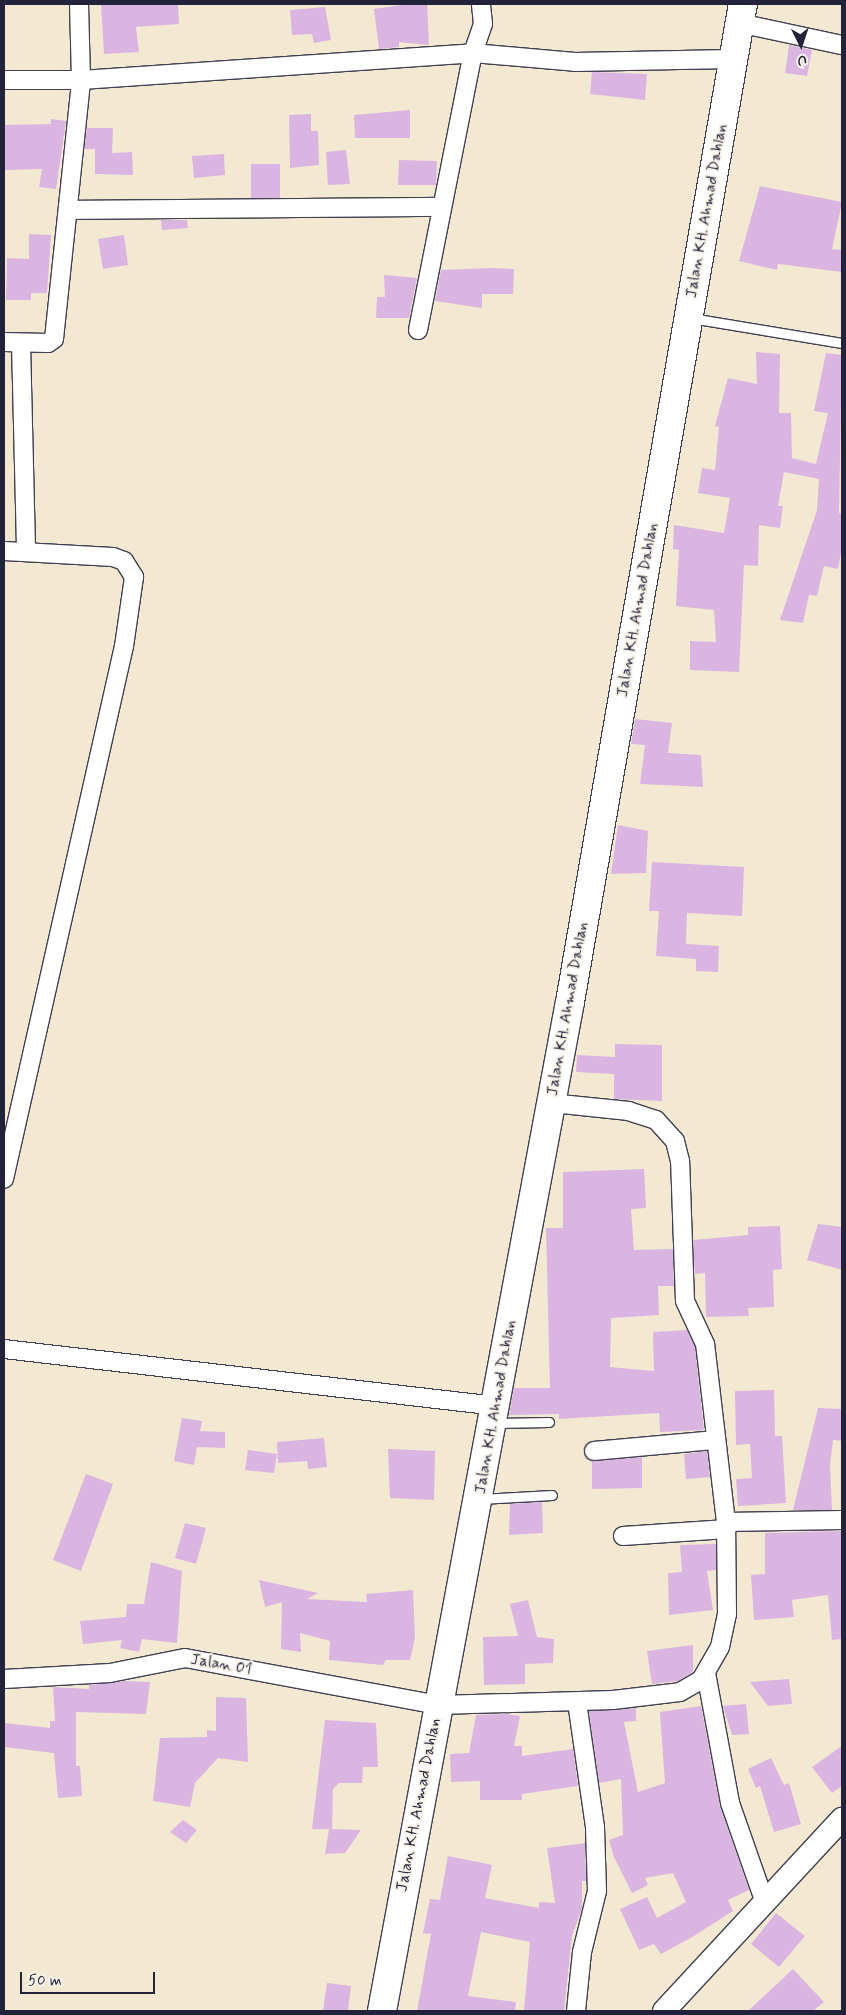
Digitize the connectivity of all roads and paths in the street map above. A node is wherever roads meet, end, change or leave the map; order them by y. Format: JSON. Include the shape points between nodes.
{"nodes":[{"id":1,"x":79,"y":4,"type":"edge"},
{"id":2,"x":481,"y":4,"type":"edge"},
{"id":3,"x":741,"y":13,"type":"edge"},
{"id":4,"x":842,"y":45,"type":"edge"},
{"id":5,"x":473,"y":53,"type":"junction"},
{"id":6,"x":732,"y":59,"type":"junction"},
{"id":7,"x":4,"y":80,"type":"edge"},
{"id":8,"x":81,"y":80,"type":"junction"},
{"id":9,"x":442,"y":207,"type":"junction"},
{"id":10,"x":68,"y":210,"type":"junction"},
{"id":11,"x":688,"y":318,"type":"junction"},
{"id":12,"x":418,"y":330,"type":"dead end"},
{"id":13,"x":12,"y":343,"type":"edge"},
{"id":14,"x":842,"y":343,"type":"edge"},
{"id":15,"x":4,"y":551,"type":"edge"},
{"id":16,"x":26,"y":552,"type":"junction"},
{"id":17,"x":552,"y":1103,"type":"junction"},
{"id":18,"x":4,"y":1179,"type":"edge"},
{"id":19,"x":4,"y":1349,"type":"edge"},
{"id":20,"x":495,"y":1415,"type":"junction"},
{"id":21,"x":549,"y":1422,"type":"dead end"},
{"id":22,"x":716,"y":1440,"type":"junction"},
{"id":23,"x":594,"y":1451,"type":"dead end"},
{"id":24,"x":552,"y":1495,"type":"dead end"},
{"id":25,"x":479,"y":1499,"type":"junction"},
{"id":26,"x":842,"y":1520,"type":"edge"},
{"id":27,"x":727,"y":1526,"type":"junction"},
{"id":28,"x":623,"y":1536,"type":"dead end"},
{"id":29,"x":706,"y":1673,"type":"junction"},
{"id":30,"x":4,"y":1679,"type":"edge"},
{"id":31,"x":577,"y":1702,"type":"junction"},
{"id":32,"x":438,"y":1704,"type":"junction"},
{"id":33,"x":842,"y":1819,"type":"edge"},
{"id":34,"x":765,"y":1903,"type":"junction"},
{"id":35,"x":382,"y":2011,"type":"edge"},
{"id":36,"x":576,"y":2011,"type":"edge"},
{"id":37,"x":664,"y":2011,"type":"edge"}],
"edges":[{"from":1,"to":8,"type":"street"},
{"from":2,"to":5,"type":"street","via":[[483,24]]},
{"from":3,"to":4,"type":"street"},
{"from":3,"to":6,"type":"highway","name":"Jalan KH. Ahmad Dahlan"},
{"from":5,"to":6,"type":"street","via":[[575,62]]},
{"from":5,"to":8,"type":"street"},
{"from":5,"to":9,"type":"street"},
{"from":6,"to":11,"type":"highway","name":"Jalan KH. Ahmad Dahlan"},
{"from":7,"to":8,"type":"street"},
{"from":8,"to":10,"type":"street"},
{"from":9,"to":10,"type":"street"},
{"from":9,"to":12,"type":"street"},
{"from":10,"to":13,"type":"street","via":[[54,339]]},
{"from":11,"to":14,"type":"lane"},
{"from":11,"to":17,"type":"highway","name":"Jalan KH. Ahmad Dahlan"},
{"from":13,"to":16,"type":"street"},
{"from":15,"to":16,"type":"street"},
{"from":16,"to":18,"type":"street","via":[[113,556],[131,568],[133,590]]},
{"from":17,"to":20,"type":"highway","name":"Jalan KH. Ahmad Dahlan"},
{"from":17,"to":22,"type":"street","via":[[629,1111],[656,1120],[675,1141],[680,1161],[685,1301],[705,1344]]},
{"from":19,"to":20,"type":"street"},
{"from":20,"to":21,"type":"lane"},
{"from":20,"to":25,"type":"highway","name":"Jalan KH. Ahmad Dahlan"},
{"from":22,"to":23,"type":"street"},
{"from":22,"to":27,"type":"street"},
{"from":24,"to":25,"type":"lane"},
{"from":25,"to":32,"type":"highway","name":"Jalan KH. Ahmad Dahlan"},
{"from":26,"to":27,"type":"street"},
{"from":27,"to":28,"type":"street"},
{"from":27,"to":29,"type":"street","via":[[727,1614],[720,1647]]},
{"from":29,"to":31,"type":"street","name":"Jalan 01","via":[[680,1692]]},
{"from":29,"to":34,"type":"street","via":[[730,1803]]},
{"from":30,"to":32,"type":"street","name":"Jalan 01","via":[[110,1673],[185,1658]]},
{"from":31,"to":32,"type":"street","name":"Jalan 01"},
{"from":31,"to":36,"type":"street","via":[[595,1827],[597,1891],[582,1952]]},
{"from":32,"to":35,"type":"highway","name":"Jalan KH. Ahmad Dahlan"},
{"from":33,"to":34,"type":"street"},
{"from":34,"to":37,"type":"street"}]}
